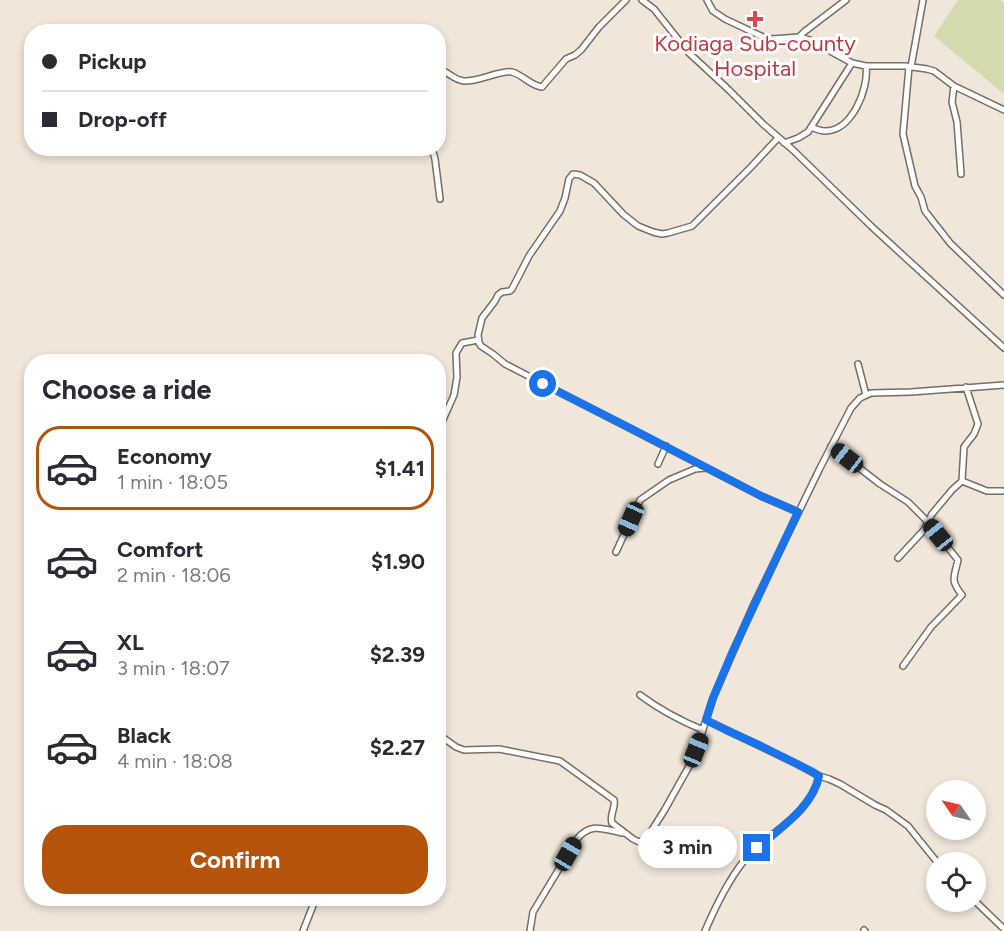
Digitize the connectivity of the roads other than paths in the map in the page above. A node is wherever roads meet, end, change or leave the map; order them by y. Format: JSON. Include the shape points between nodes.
{"nodes":[{"id":1,"x":626,"y":0,"type":"edge"},
{"id":2,"x":642,"y":0,"type":"edge"},
{"id":3,"x":707,"y":0,"type":"edge"},
{"id":4,"x":846,"y":0,"type":"edge"},
{"id":5,"x":923,"y":0,"type":"edge"},
{"id":6,"x":799,"y":37,"type":"junction"},
{"id":7,"x":852,"y":63,"type":"junction"},
{"id":8,"x":866,"y":66,"type":"junction"},
{"id":9,"x":910,"y":67,"type":"junction"},
{"id":10,"x":446,"y":73,"type":"edge"},
{"id":11,"x":954,"y":86,"type":"junction"},
{"id":12,"x":1004,"y":110,"type":"edge"},
{"id":13,"x":811,"y":127,"type":"junction"},
{"id":14,"x":778,"y":138,"type":"junction"},
{"id":15,"x":784,"y":143,"type":"junction"},
{"id":16,"x":434,"y":156,"type":"edge"},
{"id":17,"x":961,"y":174,"type":"dead end"},
{"id":18,"x":440,"y":199,"type":"dead end"},
{"id":19,"x":1004,"y":295,"type":"edge"},
{"id":20,"x":478,"y":340,"type":"junction"},
{"id":21,"x":1004,"y":348,"type":"edge"},
{"id":22,"x":858,"y":364,"type":"dead end"},
{"id":23,"x":1004,"y":385,"type":"edge"},
{"id":24,"x":966,"y":387,"type":"junction"},
{"id":25,"x":866,"y":395,"type":"junction"},
{"id":26,"x":446,"y":413,"type":"edge"},
{"id":27,"x":666,"y":446,"type":"junction"},
{"id":28,"x":831,"y":446,"type":"junction"},
{"id":29,"x":658,"y":464,"type":"dead end"},
{"id":30,"x":708,"y":468,"type":"junction"},
{"id":31,"x":962,"y":481,"type":"junction"},
{"id":32,"x":993,"y":489,"type":"dead end"},
{"id":33,"x":1003,"y":492,"type":"edge"},
{"id":34,"x":798,"y":512,"type":"junction"},
{"id":35,"x":928,"y":523,"type":"junction"},
{"id":36,"x":616,"y":552,"type":"dead end"},
{"id":37,"x":898,"y":558,"type":"dead end"},
{"id":38,"x":903,"y":666,"type":"dead end"},
{"id":39,"x":640,"y":695,"type":"dead end"},
{"id":40,"x":706,"y":720,"type":"junction"},
{"id":41,"x":703,"y":730,"type":"junction"},
{"id":42,"x":446,"y":740,"type":"edge"},
{"id":43,"x":819,"y":776,"type":"junction"},
{"id":44,"x":624,"y":833,"type":"junction"},
{"id":45,"x":929,"y":852,"type":"edge"},
{"id":46,"x":313,"y":906,"type":"edge"},
{"id":47,"x":986,"y":912,"type":"edge"},
{"id":48,"x":1004,"y":929,"type":"edge"},
{"id":49,"x":303,"y":931,"type":"edge"},
{"id":50,"x":530,"y":931,"type":"edge"},
{"id":51,"x":705,"y":931,"type":"edge"}],
"edges":[{"from":1,"to":10,"type":"street","via":[[542,87],[508,72],[470,81]]},
{"from":2,"to":14,"type":"street","via":[[654,9],[689,53]]},
{"from":3,"to":6,"type":"street","via":[[713,11],[759,35],[772,39]]},
{"from":4,"to":6,"type":"street"},
{"from":5,"to":9,"type":"street"},
{"from":6,"to":7,"type":"street"},
{"from":7,"to":8,"type":"street"},
{"from":7,"to":13,"type":"street"},
{"from":8,"to":9,"type":"street"},
{"from":8,"to":13,"type":"street","via":[[865,92],[848,120],[828,131]]},
{"from":9,"to":11,"type":"street","via":[[934,71]]},
{"from":9,"to":19,"type":"street","via":[[903,134],[925,211],[950,243]]},
{"from":11,"to":12,"type":"street"},
{"from":11,"to":17,"type":"street","via":[[951,102],[957,122]]},
{"from":13,"to":15,"type":"street","via":[[804,135]]},
{"from":14,"to":15,"type":"street"},
{"from":14,"to":20,"type":"street","via":[[692,226],[668,233],[638,226],[594,183],[573,174],[560,211],[512,289],[498,295],[482,318]]},
{"from":15,"to":21,"type":"street"},
{"from":16,"to":18,"type":"street"},
{"from":20,"to":26,"type":"street","via":[[462,343],[456,353],[457,377]]},
{"from":20,"to":27,"type":"street","via":[[506,364]]},
{"from":22,"to":25,"type":"street"},
{"from":23,"to":24,"type":"street"},
{"from":24,"to":25,"type":"street"},
{"from":24,"to":31,"type":"street","via":[[978,424],[964,447]]},
{"from":25,"to":28,"type":"street","via":[[851,408]]},
{"from":27,"to":29,"type":"street"},
{"from":27,"to":30,"type":"street"},
{"from":28,"to":34,"type":"street"},
{"from":28,"to":35,"type":"street","via":[[908,502]]},
{"from":30,"to":34,"type":"street"},
{"from":30,"to":36,"type":"street","via":[[669,480],[640,500]]},
{"from":31,"to":33,"type":"street","via":[[987,491]]},
{"from":31,"to":35,"type":"street"},
{"from":32,"to":33,"type":"street"},
{"from":34,"to":40,"type":"street","via":[[732,653]]},
{"from":35,"to":37,"type":"street"},
{"from":35,"to":38,"type":"street","via":[[958,560],[953,580],[962,595]]},
{"from":39,"to":41,"type":"street"},
{"from":40,"to":41,"type":"street"},
{"from":40,"to":43,"type":"street"},
{"from":41,"to":44,"type":"street","via":[[692,761],[650,833],[639,842]]},
{"from":42,"to":44,"type":"street","via":[[464,750],[499,749],[560,761],[614,800],[611,820]]},
{"from":43,"to":45,"type":"street","via":[[897,817]]},
{"from":43,"to":51,"type":"street","via":[[808,800],[792,818],[744,860]]},
{"from":44,"to":50,"type":"street","via":[[589,828],[577,838],[533,912]]},
{"from":46,"to":49,"type":"street"},
{"from":47,"to":48,"type":"street"}]}
